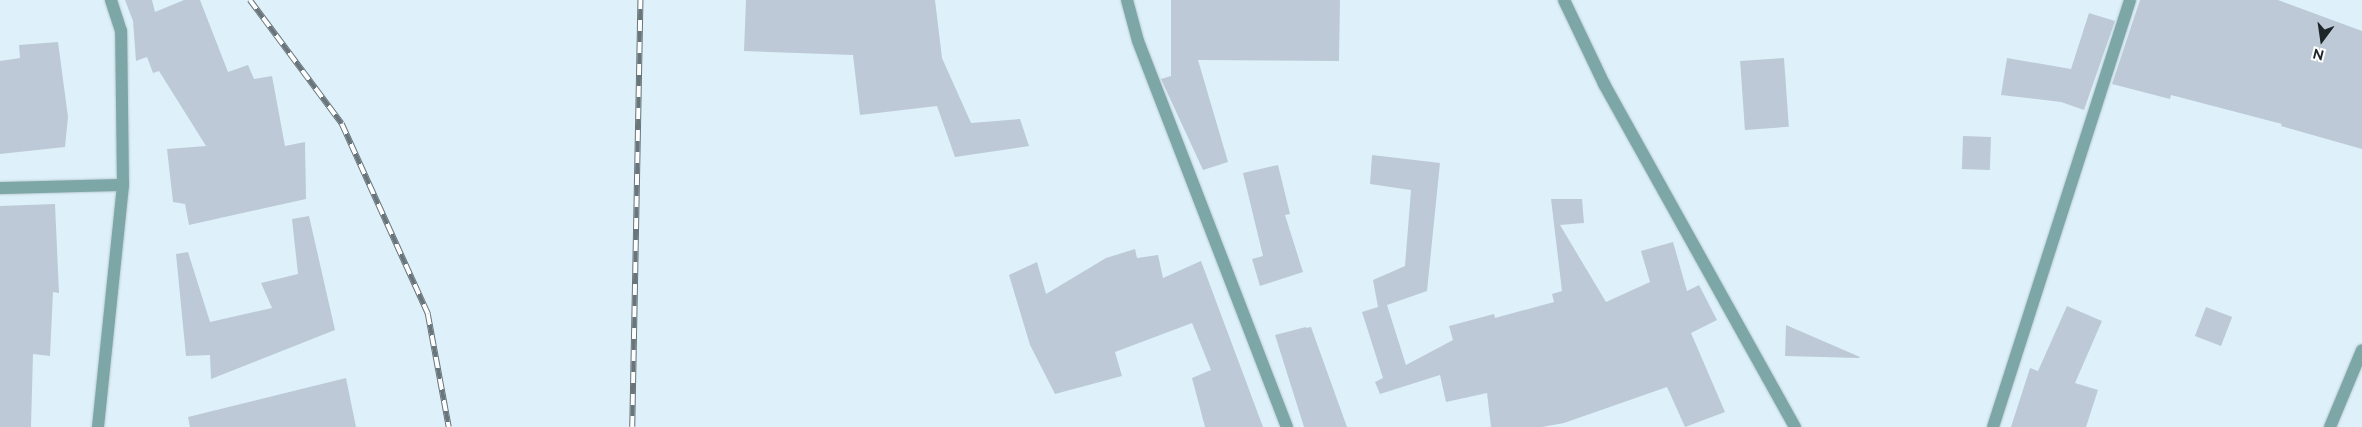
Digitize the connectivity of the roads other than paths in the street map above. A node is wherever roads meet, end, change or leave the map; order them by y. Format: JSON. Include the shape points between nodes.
{"nodes":[{"id":1,"x":112,"y":0,"type":"edge"},
{"id":2,"x":1127,"y":0,"type":"edge"},
{"id":3,"x":1564,"y":0,"type":"edge"},
{"id":4,"x":2130,"y":0,"type":"edge"},
{"id":5,"x":123,"y":185,"type":"junction"},
{"id":6,"x":0,"y":188,"type":"edge"},
{"id":7,"x":2362,"y":350,"type":"edge"},
{"id":8,"x":98,"y":427,"type":"edge"},
{"id":9,"x":1287,"y":427,"type":"edge"},
{"id":10,"x":1795,"y":427,"type":"edge"},
{"id":11,"x":1993,"y":427,"type":"edge"},
{"id":12,"x":2330,"y":427,"type":"edge"}],
"edges":[{"from":1,"to":5,"type":"street","via":[[121,30]]},
{"from":2,"to":9,"type":"street","via":[[1138,41]]},
{"from":3,"to":10,"type":"street","via":[[1604,84]]},
{"from":4,"to":11,"type":"street"},
{"from":5,"to":6,"type":"street"},
{"from":5,"to":8,"type":"street"},
{"from":7,"to":12,"type":"street"}]}
